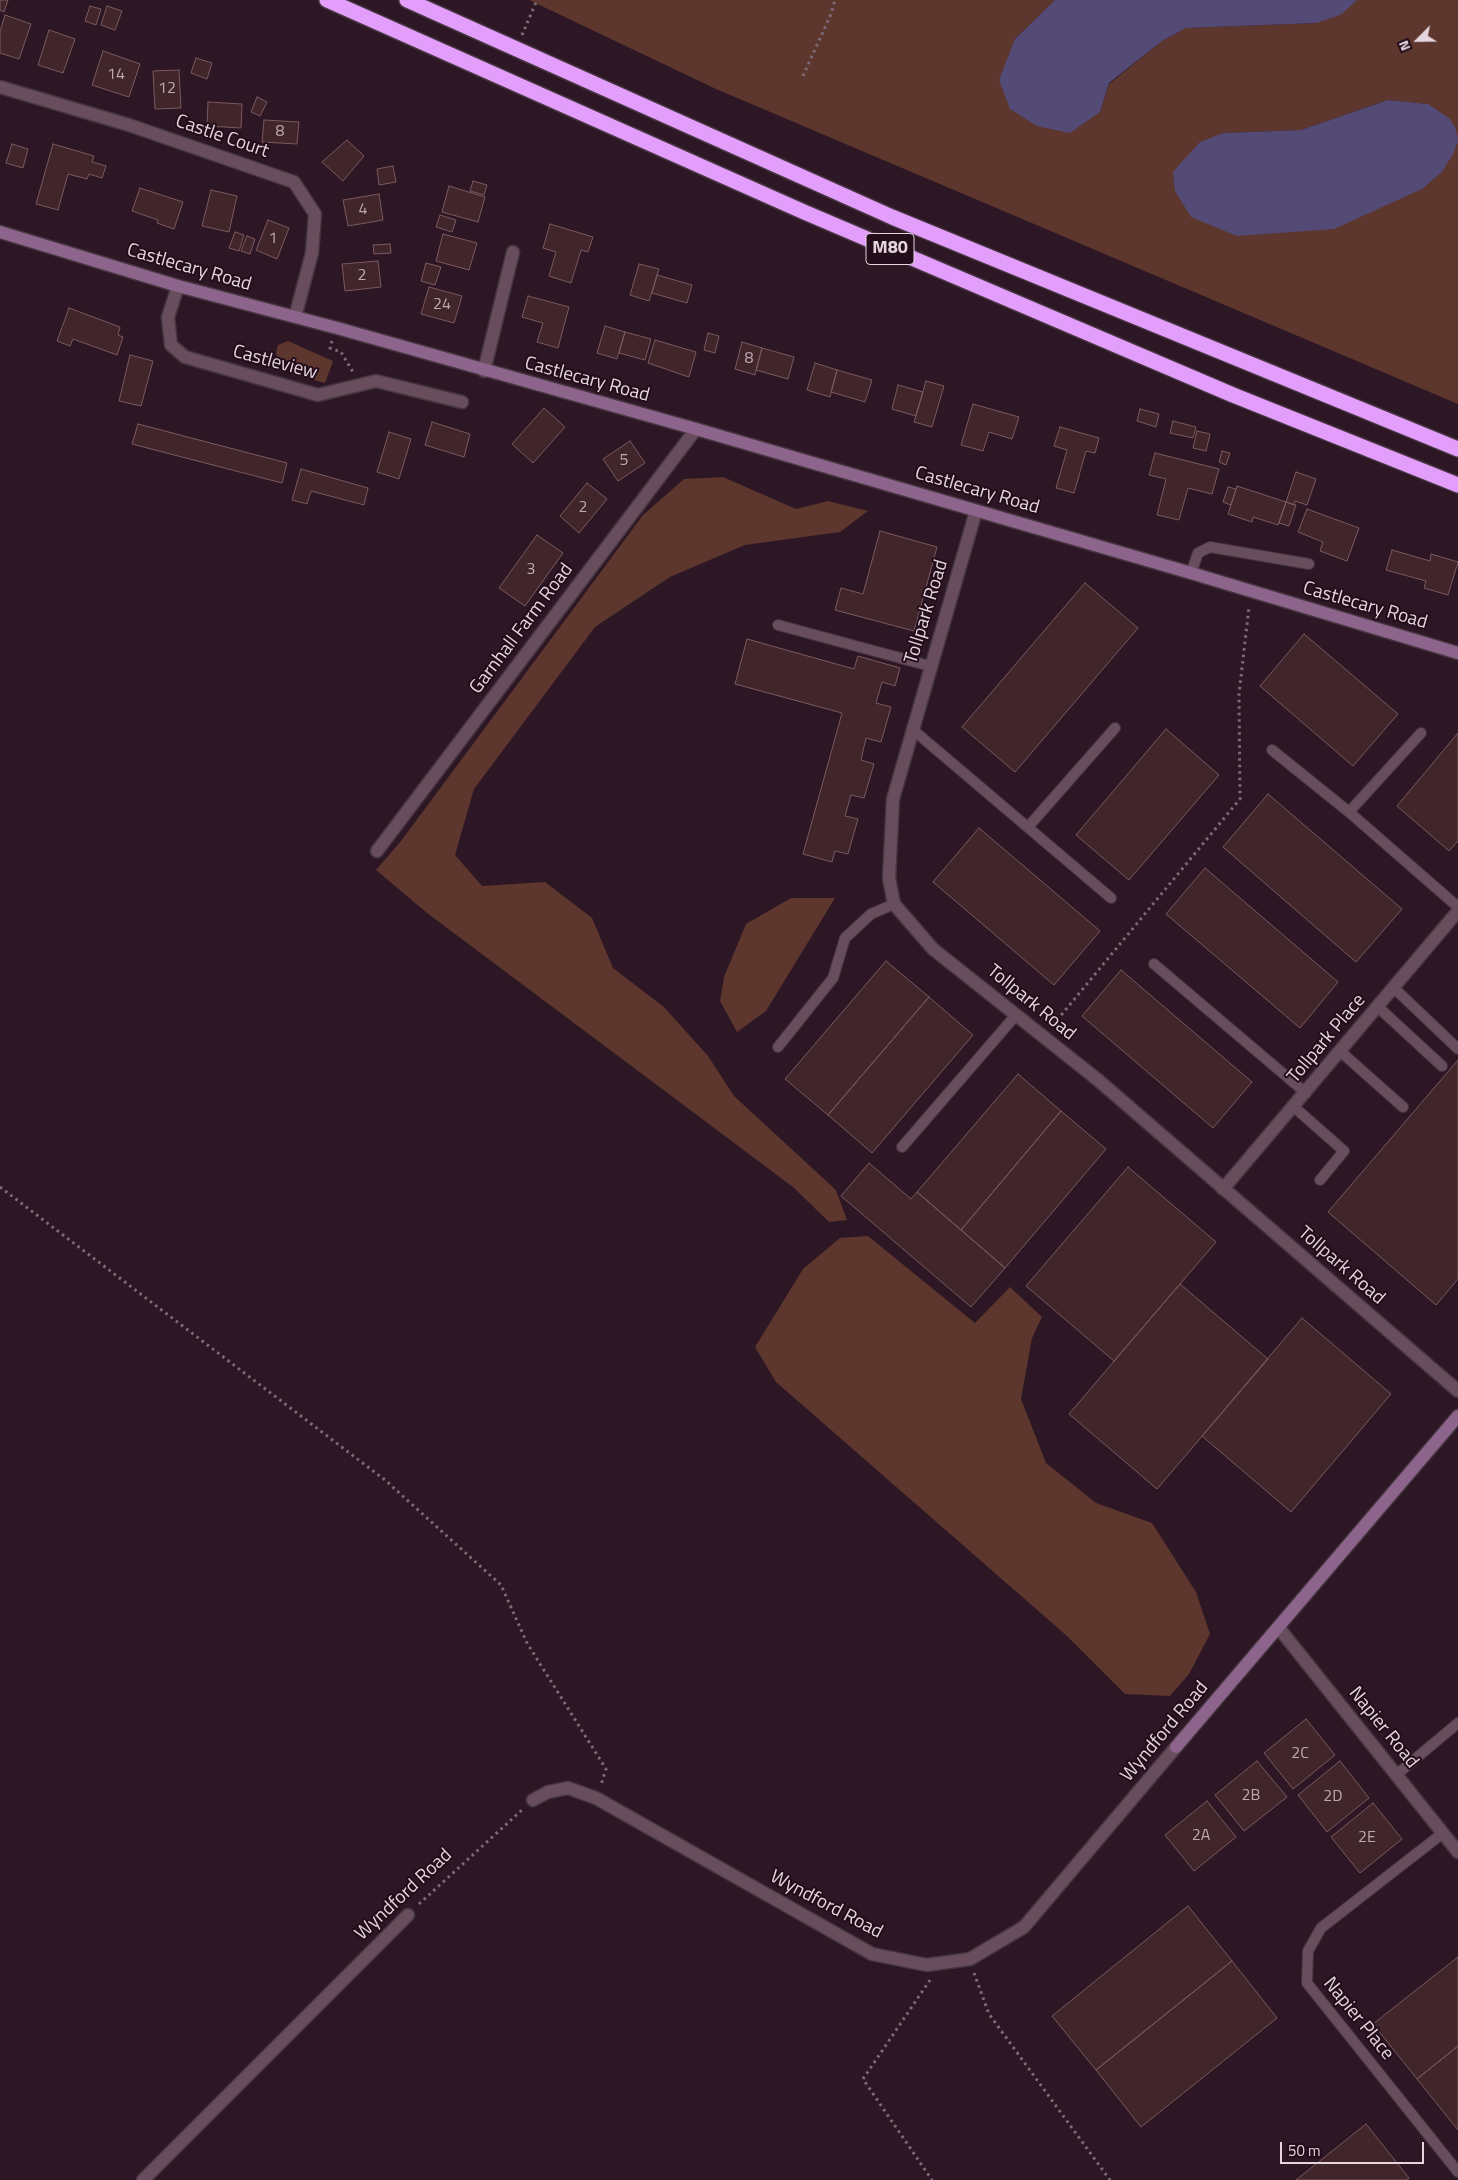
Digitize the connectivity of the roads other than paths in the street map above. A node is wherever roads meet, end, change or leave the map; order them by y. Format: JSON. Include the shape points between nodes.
{"nodes":[{"id":1,"x":327,"y":0,"type":"edge"},
{"id":2,"x":407,"y":0,"type":"edge"},
{"id":3,"x":0,"y":87,"type":"edge"},
{"id":4,"x":0,"y":232,"type":"edge"},
{"id":5,"x":513,"y":252,"type":"dead end"},
{"id":6,"x":178,"y":286,"type":"junction"},
{"id":7,"x":295,"y":317,"type":"junction"},
{"id":8,"x":484,"y":371,"type":"junction"},
{"id":9,"x":462,"y":402,"type":"dead end"},
{"id":10,"x":696,"y":429,"type":"junction"},
{"id":11,"x":1458,"y":449,"type":"edge"},
{"id":12,"x":1458,"y":485,"type":"edge"},
{"id":13,"x":976,"y":511,"type":"junction"},
{"id":14,"x":1308,"y":564,"type":"dead end"},
{"id":15,"x":1191,"y":573,"type":"junction"},
{"id":16,"x":778,"y":625,"type":"dead end"},
{"id":17,"x":1458,"y":653,"type":"edge"},
{"id":18,"x":930,"y":666,"type":"junction"},
{"id":19,"x":1115,"y":728,"type":"dead end"},
{"id":20,"x":912,"y":729,"type":"junction"},
{"id":21,"x":1421,"y":733,"type":"dead end"},
{"id":22,"x":1272,"y":750,"type":"dead end"},
{"id":23,"x":1349,"y":812,"type":"junction"},
{"id":24,"x":1028,"y":827,"type":"junction"},
{"id":25,"x":377,"y":851,"type":"dead end"},
{"id":26,"x":1111,"y":898,"type":"dead end"},
{"id":27,"x":894,"y":904,"type":"junction"},
{"id":28,"x":1458,"y":907,"type":"edge"},
{"id":29,"x":1458,"y":911,"type":"edge"},
{"id":30,"x":1154,"y":964,"type":"dead end"},
{"id":31,"x":1394,"y":988,"type":"junction"},
{"id":32,"x":1378,"y":1007,"type":"junction"},
{"id":33,"x":1016,"y":1015,"type":"junction"},
{"id":34,"x":778,"y":1047,"type":"dead end"},
{"id":35,"x":1458,"y":1049,"type":"edge"},
{"id":36,"x":1341,"y":1052,"type":"junction"},
{"id":37,"x":1442,"y":1066,"type":"dead end"},
{"id":38,"x":1306,"y":1094,"type":"junction"},
{"id":39,"x":1294,"y":1107,"type":"junction"},
{"id":40,"x":1403,"y":1107,"type":"dead end"},
{"id":41,"x":902,"y":1147,"type":"dead end"},
{"id":42,"x":1320,"y":1180,"type":"dead end"},
{"id":43,"x":1223,"y":1189,"type":"junction"},
{"id":44,"x":1458,"y":1392,"type":"edge"},
{"id":45,"x":1458,"y":1416,"type":"edge"},
{"id":46,"x":1278,"y":1627,"type":"junction"},
{"id":47,"x":1458,"y":1723,"type":"edge"},
{"id":48,"x":1176,"y":1747,"type":"joint"},
{"id":49,"x":1396,"y":1775,"type":"junction"},
{"id":50,"x":533,"y":1800,"type":"road end"},
{"id":51,"x":1443,"y":1833,"type":"junction"},
{"id":52,"x":1458,"y":1852,"type":"edge"},
{"id":53,"x":408,"y":1915,"type":"road end"},
{"id":54,"x":1458,"y":2172,"type":"edge"},
{"id":55,"x":143,"y":2180,"type":"edge"}],
"edges":[{"from":1,"to":12,"type":"highway","number":"M80","via":[[804,212],[1233,395]]},
{"from":2,"to":11,"type":"highway","number":"M80","via":[[892,217]]},
{"from":3,"to":7,"type":"street","name":"Castle Court","via":[[129,125],[294,182],[315,214],[312,253]]},
{"from":4,"to":6,"type":"main road","name":"Castlecary Road"},
{"from":5,"to":8,"type":"street"},
{"from":6,"to":7,"type":"main road","name":"Castlecary Road"},
{"from":6,"to":9,"type":"street","name":"Castleview","via":[[168,317],[171,345],[185,357],[318,395],[376,381]]},
{"from":7,"to":8,"type":"main road","name":"Castlecary Road"},
{"from":8,"to":10,"type":"main road","name":"Castlecary Road"},
{"from":10,"to":13,"type":"main road","name":"Castlecary Road"},
{"from":10,"to":25,"type":"street","name":"Garnhall Farm Road"},
{"from":13,"to":15,"type":"main road","name":"Castlecary Road"},
{"from":13,"to":18,"type":"street","name":"Tollpark Road"},
{"from":14,"to":15,"type":"lane","via":[[1210,547],[1198,553]]},
{"from":15,"to":17,"type":"main road","name":"Castlecary Road"},
{"from":16,"to":18,"type":"lane"},
{"from":18,"to":20,"type":"street","name":"Tollpark Road"},
{"from":19,"to":24,"type":"lane"},
{"from":20,"to":24,"type":"lane"},
{"from":20,"to":27,"type":"street","name":"Tollpark Road","via":[[893,799],[889,878]]},
{"from":21,"to":23,"type":"lane"},
{"from":22,"to":23,"type":"lane"},
{"from":23,"to":28,"type":"lane"},
{"from":24,"to":26,"type":"lane"},
{"from":27,"to":33,"type":"street","name":"Tollpark Road","via":[[933,949]]},
{"from":27,"to":34,"type":"lane","via":[[871,914],[845,938],[833,978]]},
{"from":29,"to":31,"type":"street","name":"Tollpark Place"},
{"from":30,"to":38,"type":"lane"},
{"from":31,"to":32,"type":"street","name":"Tollpark Place"},
{"from":31,"to":35,"type":"lane"},
{"from":32,"to":36,"type":"street","name":"Tollpark Place"},
{"from":32,"to":37,"type":"lane"},
{"from":33,"to":41,"type":"lane"},
{"from":33,"to":43,"type":"street","name":"Tollpark Road","via":[[1098,1080]]},
{"from":36,"to":38,"type":"street","name":"Tollpark Place"},
{"from":36,"to":40,"type":"lane"},
{"from":38,"to":39,"type":"street","name":"Tollpark Place"},
{"from":39,"to":42,"type":"lane","via":[[1344,1152]]},
{"from":39,"to":43,"type":"street","name":"Tollpark Place"},
{"from":43,"to":44,"type":"street","name":"Tollpark Road"},
{"from":45,"to":46,"type":"main road","name":"Wyndford Road"},
{"from":46,"to":48,"type":"main road","name":"Wyndford Road"},
{"from":46,"to":49,"type":"street","name":"Napier Road"},
{"from":47,"to":49,"type":"lane"},
{"from":48,"to":50,"type":"street","name":"Wyndford Road","via":[[1024,1926],[970,1959],[941,1963],[927,1964],[872,1954],[596,1798],[568,1788],[548,1792]]},
{"from":49,"to":51,"type":"street","name":"Napier Road"},
{"from":51,"to":52,"type":"street","name":"Napier Road"},
{"from":51,"to":54,"type":"lane","name":"Napier Place","via":[[1322,1928],[1308,1950],[1307,1983]]},
{"from":53,"to":55,"type":"street","name":"Wyndford Road"}]}
